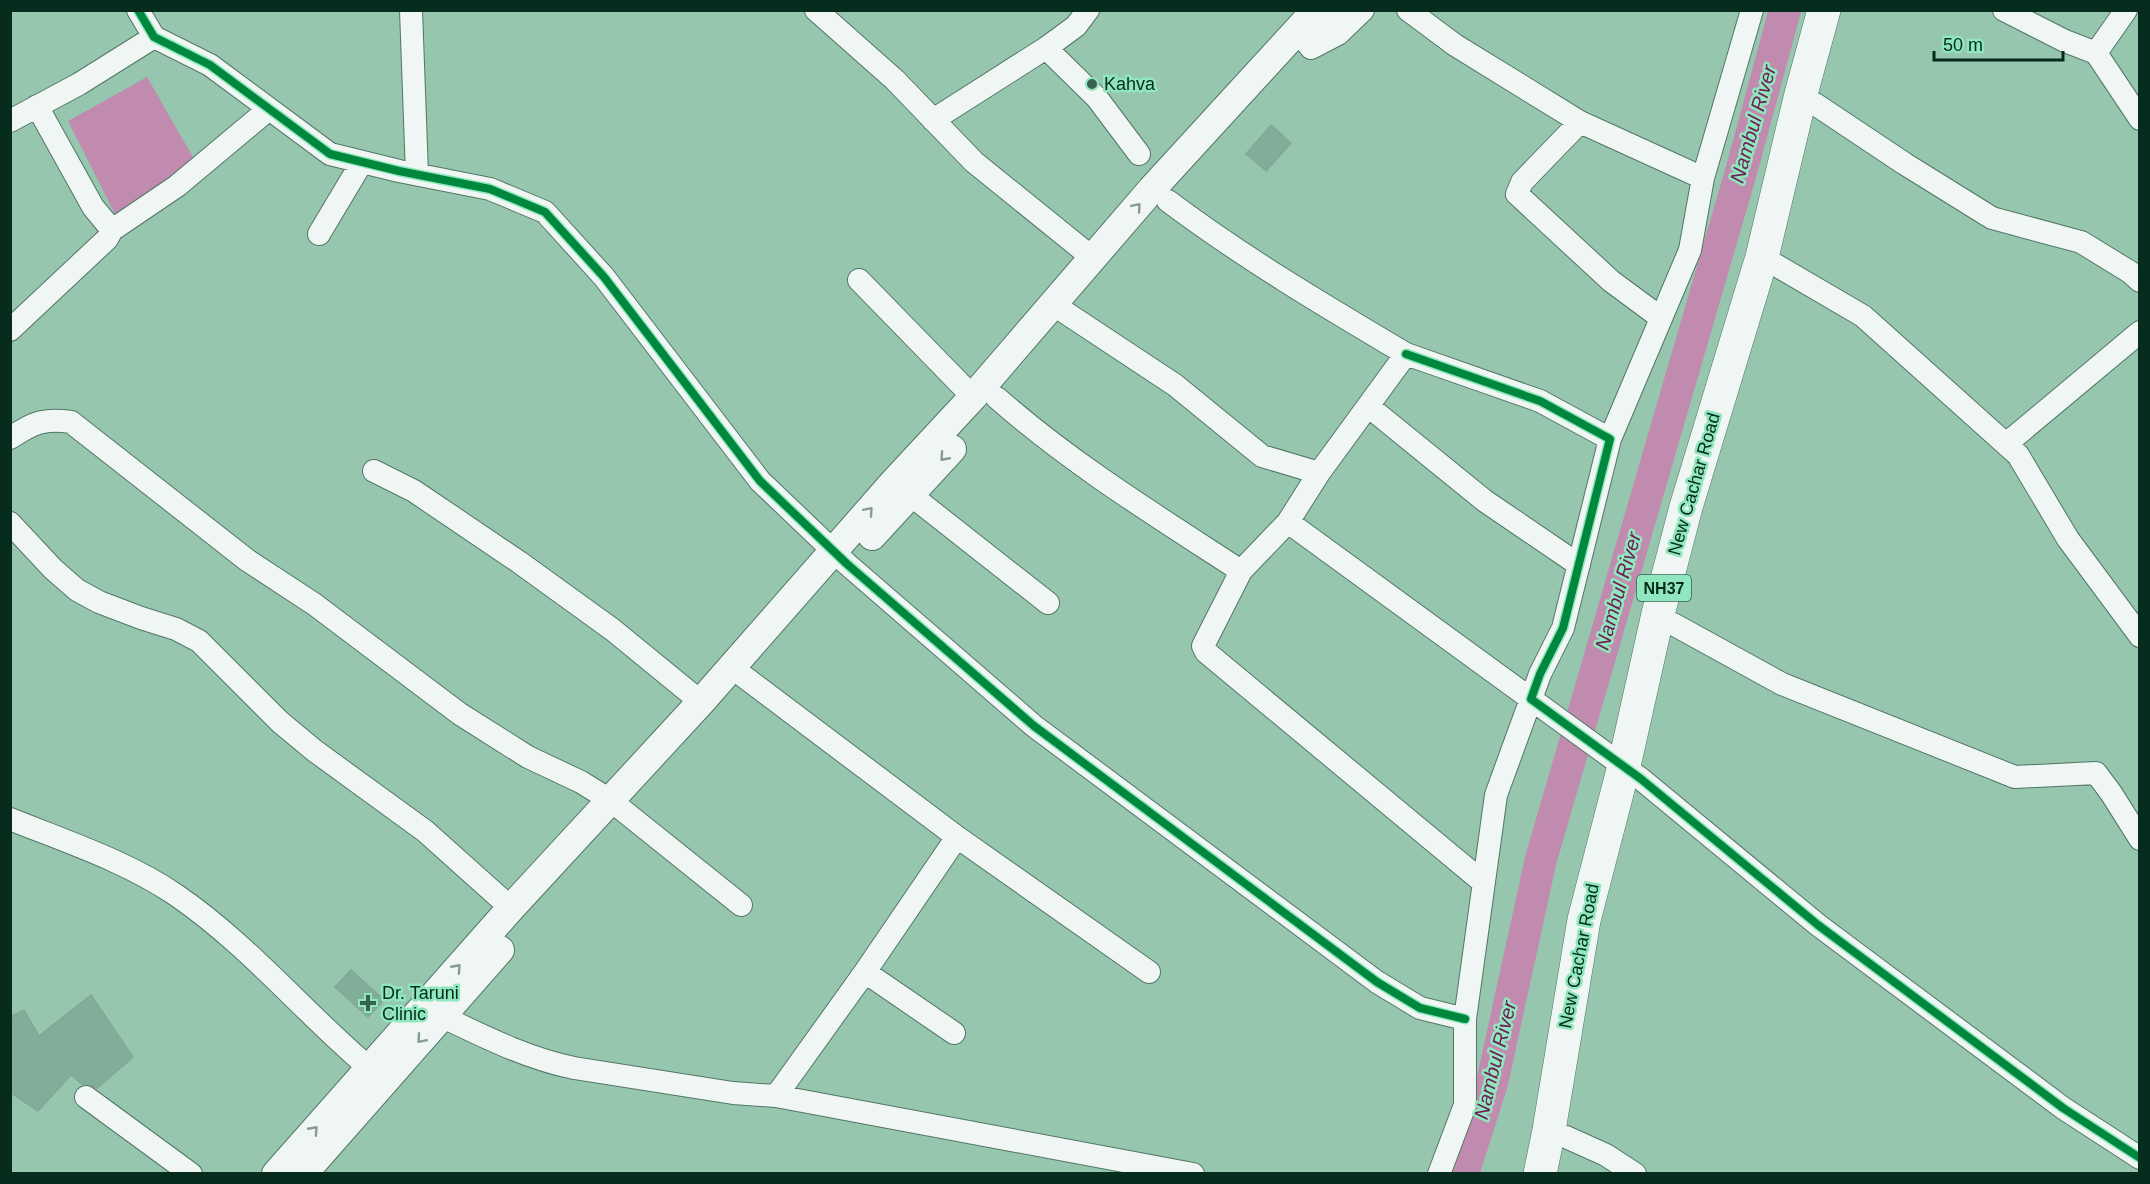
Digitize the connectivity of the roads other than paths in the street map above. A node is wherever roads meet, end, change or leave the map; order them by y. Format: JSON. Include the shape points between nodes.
{"nodes":[{"id":1,"x":138,"y":10,"type":"edge"},
{"id":2,"x":411,"y":10,"type":"edge"},
{"id":3,"x":816,"y":10,"type":"edge"},
{"id":4,"x":1088,"y":10,"type":"edge"},
{"id":5,"x":1363,"y":10,"type":"edge"},
{"id":6,"x":1408,"y":10,"type":"edge"},
{"id":7,"x":1752,"y":10,"type":"edge"},
{"id":8,"x":1824,"y":10,"type":"edge"},
{"id":9,"x":1841,"y":10,"type":"edge"},
{"id":10,"x":2004,"y":10,"type":"edge"},
{"id":11,"x":2126,"y":10,"type":"edge"},
{"id":12,"x":1317,"y":16,"type":"edge"},
{"id":13,"x":154,"y":37,"type":"junction"},
{"id":14,"x":1046,"y":48,"type":"junction"},
{"id":15,"x":1294,"y":48,"type":"junction"},
{"id":16,"x":2096,"y":53,"type":"junction"},
{"id":17,"x":1815,"y":104,"type":"junction"},
{"id":18,"x":37,"y":106,"type":"junction"},
{"id":19,"x":269,"y":109,"type":"junction"},
{"id":20,"x":2139,"y":119,"type":"edge"},
{"id":21,"x":933,"y":120,"type":"junction"},
{"id":22,"x":10,"y":121,"type":"edge"},
{"id":23,"x":1580,"y":122,"type":"junction"},
{"id":24,"x":1139,"y":154,"type":"dead end"},
{"id":25,"x":362,"y":162,"type":"junction"},
{"id":26,"x":417,"y":174,"type":"junction"},
{"id":27,"x":1703,"y":178,"type":"junction"},
{"id":28,"x":1168,"y":201,"type":"junction"},
{"id":29,"x":112,"y":230,"type":"junction"},
{"id":30,"x":319,"y":234,"type":"dead end"},
{"id":31,"x":1094,"y":259,"type":"junction"},
{"id":32,"x":1769,"y":262,"type":"junction"},
{"id":33,"x":859,"y":280,"type":"dead end"},
{"id":34,"x":2139,"y":281,"type":"edge"},
{"id":35,"x":1061,"y":309,"type":"junction"},
{"id":36,"x":1661,"y":318,"type":"junction"},
{"id":37,"x":10,"y":330,"type":"edge"},
{"id":38,"x":2139,"y":332,"type":"edge"},
{"id":39,"x":1406,"y":354,"type":"junction"},
{"id":40,"x":985,"y":398,"type":"junction"},
{"id":41,"x":1368,"y":406,"type":"junction"},
{"id":42,"x":10,"y":438,"type":"edge"},
{"id":43,"x":1610,"y":439,"type":"junction"},
{"id":44,"x":2006,"y":444,"type":"junction"},
{"id":45,"x":374,"y":471,"type":"dead end"},
{"id":46,"x":1319,"y":473,"type":"junction"},
{"id":47,"x":902,"y":488,"type":"junction"},
{"id":48,"x":1288,"y":522,"type":"junction"},
{"id":49,"x":10,"y":523,"type":"edge"},
{"id":50,"x":840,"y":558,"type":"junction"},
{"id":51,"x":1579,"y":565,"type":"junction"},
{"id":52,"x":1241,"y":571,"type":"junction"},
{"id":53,"x":1048,"y":603,"type":"dead end"},
{"id":54,"x":1673,"y":624,"type":"junction"},
{"id":55,"x":2139,"y":636,"type":"edge"},
{"id":56,"x":738,"y":672,"type":"junction"},
{"id":57,"x":1531,"y":699,"type":"junction"},
{"id":58,"x":701,"y":702,"type":"junction"},
{"id":59,"x":1629,"y":770,"type":"junction"},
{"id":60,"x":616,"y":805,"type":"junction"},
{"id":61,"x":10,"y":819,"type":"edge"},
{"id":62,"x":957,"y":837,"type":"junction"},
{"id":63,"x":2139,"y":839,"type":"edge"},
{"id":64,"x":1484,"y":883,"type":"junction"},
{"id":65,"x":741,"y":905,"type":"dead end"},
{"id":66,"x":511,"y":908,"type":"junction"},
{"id":67,"x":865,"y":972,"type":"junction"},
{"id":68,"x":1149,"y":972,"type":"dead end"},
{"id":69,"x":441,"y":1016,"type":"junction"},
{"id":70,"x":1465,"y":1019,"type":"junction"},
{"id":71,"x":954,"y":1033,"type":"dead end"},
{"id":72,"x":376,"y":1075,"type":"junction"},
{"id":73,"x":776,"y":1096,"type":"junction"},
{"id":74,"x":86,"y":1097,"type":"dead end"},
{"id":75,"x":1566,"y":1137,"type":"junction"},
{"id":76,"x":2139,"y":1160,"type":"edge"},
{"id":77,"x":191,"y":1173,"type":"edge"},
{"id":78,"x":276,"y":1173,"type":"edge"},
{"id":79,"x":306,"y":1173,"type":"edge"},
{"id":80,"x":1192,"y":1173,"type":"edge"},
{"id":81,"x":1439,"y":1173,"type":"edge"},
{"id":82,"x":1540,"y":1173,"type":"edge"},
{"id":83,"x":1558,"y":1173,"type":"edge"},
{"id":84,"x":1635,"y":1173,"type":"edge"},
{"id":85,"x":2132,"y":1173,"type":"edge"}],
"edges":[{"from":1,"to":13,"type":"street"},
{"from":2,"to":26,"type":"street"},
{"from":3,"to":21,"type":"street","via":[[895,80]]},
{"from":4,"to":14,"type":"street","via":[[1076,26]]},
{"from":5,"to":15,"type":"street","via":[[1338,34]]},
{"from":6,"to":23,"type":"street","via":[[1455,45]]},
{"from":7,"to":27,"type":"street"},
{"from":8,"to":32,"type":"highway","name":"New Cachar Road","number":"NH37","via":[[1801,94]]},
{"from":9,"to":17,"type":"highway","name":"New Cachar Road","number":"NH37"},
{"from":10,"to":16,"type":"street"},
{"from":11,"to":16,"type":"street"},
{"from":12,"to":15,"type":"main road"},
{"from":13,"to":18,"type":"street"},
{"from":13,"to":19,"type":"street","via":[[210,65]]},
{"from":14,"to":21,"type":"street"},
{"from":14,"to":24,"type":"street","via":[[1097,98]]},
{"from":15,"to":28,"type":"main road"},
{"from":31,"to":15,"type":"main road","one_way":true,"via":[[1152,189]]},
{"from":16,"to":20,"type":"street"},
{"from":17,"to":32,"type":"highway","name":"New Cachar Road","number":"NH37"},
{"from":17,"to":34,"type":"street","via":[[1992,218],[2081,242]]},
{"from":18,"to":22,"type":"street"},
{"from":18,"to":29,"type":"street","via":[[93,207]]},
{"from":19,"to":25,"type":"street","via":[[330,154]]},
{"from":19,"to":29,"type":"street","via":[[177,186]]},
{"from":21,"to":31,"type":"street","via":[[974,162]]},
{"from":23,"to":27,"type":"street"},
{"from":23,"to":36,"type":"street","via":[[1522,182],[1517,194],[1611,281]]},
{"from":25,"to":26,"type":"street"},
{"from":25,"to":30,"type":"street"},
{"from":26,"to":50,"type":"street","via":[[490,189],[545,212],[604,277],[760,482]]},
{"from":27,"to":36,"type":"street","via":[[1690,250]]},
{"from":28,"to":35,"type":"main road"},
{"from":28,"to":39,"type":"street","via":[[1300,290]]},
{"from":29,"to":37,"type":"street"},
{"from":31,"to":35,"type":"main road"},
{"from":32,"to":44,"type":"street","via":[[1863,316]]},
{"from":32,"to":54,"type":"highway","name":"New Cachar Road","number":"NH37","via":[[1756,343],[1701,515]]},
{"from":32,"to":59,"type":"highway","name":"New Cachar Road","number":"NH37","via":[[1686,507],[1658,614]]},
{"from":33,"to":40,"type":"street"},
{"from":35,"to":40,"type":"main road"},
{"from":35,"to":46,"type":"street","via":[[1175,385],[1262,456]]},
{"from":36,"to":43,"type":"street"},
{"from":38,"to":44,"type":"street"},
{"from":39,"to":41,"type":"street"},
{"from":39,"to":43,"type":"street","via":[[1540,401]]},
{"from":40,"to":47,"type":"main road"},
{"from":40,"to":52,"type":"street","via":[[1017,416],[1122,494]]},
{"from":41,"to":46,"type":"street"},
{"from":41,"to":51,"type":"street","via":[[1485,501]]},
{"from":42,"to":60,"type":"street","via":[[34,423],[71,422],[247,560],[314,604],[460,714]]},
{"from":43,"to":51,"type":"street"},
{"from":44,"to":55,"type":"street","via":[[2018,455],[2068,539]]},
{"from":45,"to":58,"type":"street","via":[[414,491],[528,569],[614,630]]},
{"from":46,"to":48,"type":"street"},
{"from":47,"to":50,"type":"main road"},
{"from":47,"to":53,"type":"street"},
{"from":48,"to":52,"type":"street"},
{"from":48,"to":57,"type":"street"},
{"from":49,"to":66,"type":"street","via":[[77,590],[199,641],[280,722],[425,831]]},
{"from":50,"to":56,"type":"main road"},
{"from":50,"to":70,"type":"street","via":[[1034,726],[1377,982],[1420,1008]]},
{"from":51,"to":57,"type":"street","via":[[1563,628]]},
{"from":52,"to":64,"type":"street","via":[[1203,646],[1206,652]]},
{"from":54,"to":59,"type":"highway","name":"New Cachar Road","number":"NH37","via":[[1659,704]]},
{"from":54,"to":63,"type":"street","via":[[1782,684],[2015,777],[2096,773]]},
{"from":56,"to":58,"type":"main road"},
{"from":56,"to":60,"type":"main road"},
{"from":56,"to":62,"type":"street"},
{"from":57,"to":59,"type":"street"},
{"from":57,"to":64,"type":"street","via":[[1496,795]]},
{"from":58,"to":60,"type":"main road"},
{"from":59,"to":75,"type":"highway","name":"New Cachar Road","number":"NH37"},
{"from":59,"to":76,"type":"street","via":[[1818,925],[2062,1108]]},
{"from":59,"to":82,"type":"highway","name":"New Cachar Road","number":"NH37","via":[[1584,920]]},
{"from":60,"to":65,"type":"street"},
{"from":60,"to":66,"type":"main road"},
{"from":60,"to":69,"type":"main road"},
{"from":61,"to":72,"type":"street","via":[[132,868],[176,895],[216,925]]},
{"from":62,"to":67,"type":"street"},
{"from":62,"to":68,"type":"street"},
{"from":64,"to":70,"type":"street"},
{"from":72,"to":66,"type":"main road","one_way":true},
{"from":67,"to":71,"type":"street"},
{"from":67,"to":73,"type":"street"},
{"from":69,"to":72,"type":"main road","one_way":true},
{"from":69,"to":73,"type":"street","via":[[548,1063]]},
{"from":70,"to":81,"type":"street","via":[[1465,1105]]},
{"from":78,"to":72,"type":"main road","one_way":true},
{"from":72,"to":79,"type":"main road"},
{"from":73,"to":80,"type":"street"},
{"from":74,"to":77,"type":"street"},
{"from":75,"to":83,"type":"highway","name":"New Cachar Road","number":"NH37"},
{"from":75,"to":84,"type":"street"},
{"from":76,"to":85,"type":"street"}]}
